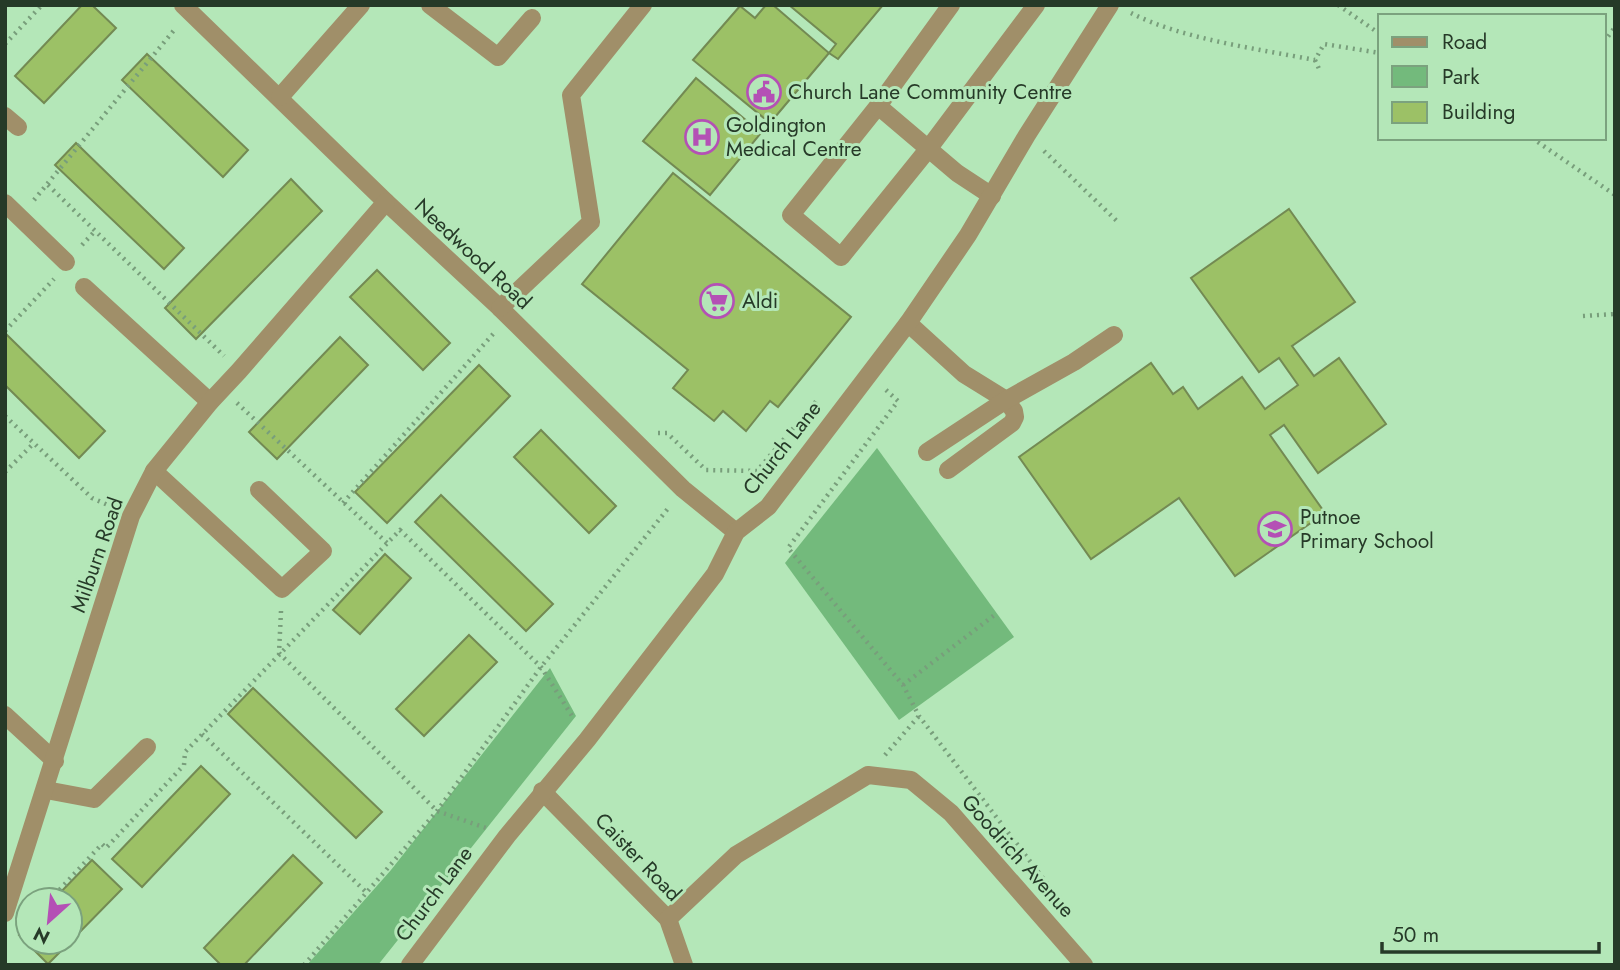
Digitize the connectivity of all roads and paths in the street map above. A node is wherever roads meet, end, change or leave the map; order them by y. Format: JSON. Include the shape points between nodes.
{"nodes":[{"id":1,"x":41,"y":5,"type":"edge"},
{"id":2,"x":362,"y":5,"type":"edge"},
{"id":3,"x":430,"y":5,"type":"edge"},
{"id":4,"x":643,"y":5,"type":"edge"},
{"id":5,"x":951,"y":5,"type":"edge"},
{"id":6,"x":1036,"y":5,"type":"edge"},
{"id":7,"x":1338,"y":5,"type":"edge"},
{"id":8,"x":1119,"y":8,"type":"edge"},
{"id":9,"x":186,"y":9,"type":"edge"},
{"id":10,"x":532,"y":18,"type":"dead end"},
{"id":11,"x":1378,"y":33,"type":"edge"},
{"id":12,"x":5,"y":44,"type":"edge"},
{"id":13,"x":1378,"y":53,"type":"edge"},
{"id":14,"x":1315,"y":60,"type":"junction"},
{"id":15,"x":1320,"y":71,"type":"dead end"},
{"id":16,"x":280,"y":97,"type":"junction"},
{"id":17,"x":878,"y":106,"type":"junction"},
{"id":18,"x":1027,"y":135,"type":"junction"},
{"id":19,"x":1536,"y":140,"type":"edge"},
{"id":20,"x":929,"y":148,"type":"junction"},
{"id":21,"x":48,"y":184,"type":"junction"},
{"id":22,"x":1615,"y":195,"type":"edge"},
{"id":23,"x":992,"y":196,"type":"junction"},
{"id":24,"x":386,"y":202,"type":"junction"},
{"id":25,"x":12,"y":210,"type":"edge"},
{"id":26,"x":1119,"y":223,"type":"dead end"},
{"id":27,"x":66,"y":262,"type":"dead end"},
{"id":28,"x":84,"y":287,"type":"dead end"},
{"id":29,"x":504,"y":313,"type":"junction"},
{"id":30,"x":1615,"y":314,"type":"edge"},
{"id":31,"x":1583,"y":316,"type":"dead end"},
{"id":32,"x":908,"y":323,"type":"junction"},
{"id":33,"x":1114,"y":335,"type":"dead end"},
{"id":34,"x":240,"y":371,"type":"junction"},
{"id":35,"x":868,"y":374,"type":"junction"},
{"id":36,"x":824,"y":391,"type":"dead end"},
{"id":37,"x":216,"y":395,"type":"junction"},
{"id":38,"x":1006,"y":400,"type":"junction"},
{"id":39,"x":5,"y":416,"type":"edge"},
{"id":40,"x":630,"y":435,"type":"junction"},
{"id":41,"x":34,"y":443,"type":"junction"},
{"id":42,"x":927,"y":452,"type":"dead end"},
{"id":43,"x":948,"y":470,"type":"dead end"},
{"id":44,"x":154,"y":471,"type":"junction"},
{"id":45,"x":5,"y":472,"type":"edge"},
{"id":46,"x":683,"y":489,"type":"junction"},
{"id":47,"x":259,"y":490,"type":"dead end"},
{"id":48,"x":343,"y":503,"type":"junction"},
{"id":49,"x":131,"y":516,"type":"junction"},
{"id":50,"x":736,"y":532,"type":"junction"},
{"id":51,"x":387,"y":543,"type":"junction"},
{"id":52,"x":282,"y":589,"type":"junction"},
{"id":53,"x":997,"y":613,"type":"dead end"},
{"id":54,"x":279,"y":653,"type":"junction"},
{"id":55,"x":541,"y":667,"type":"junction"},
{"id":56,"x":903,"y":685,"type":"junction"},
{"id":57,"x":5,"y":715,"type":"edge"},
{"id":58,"x":919,"y":716,"type":"junction"},
{"id":59,"x":202,"y":734,"type":"junction"},
{"id":60,"x":587,"y":740,"type":"junction"},
{"id":61,"x":147,"y":747,"type":"dead end"},
{"id":62,"x":55,"y":761,"type":"junction"},
{"id":63,"x":868,"y":775,"type":"junction"},
{"id":64,"x":46,"y":790,"type":"junction"},
{"id":65,"x":542,"y":791,"type":"junction"},
{"id":66,"x":437,"y":811,"type":"junction"},
{"id":67,"x":506,"y":836,"type":"junction"},
{"id":68,"x":63,"y":886,"type":"edge"},
{"id":69,"x":1051,"y":889,"type":"dead end"},
{"id":70,"x":366,"y":892,"type":"junction"},
{"id":71,"x":5,"y":913,"type":"edge"},
{"id":72,"x":668,"y":919,"type":"junction"},
{"id":73,"x":304,"y":965,"type":"edge"},
{"id":74,"x":410,"y":965,"type":"edge"},
{"id":75,"x":684,"y":965,"type":"edge"},
{"id":76,"x":1084,"y":965,"type":"edge"}],
"edges":[{"from":1,"to":12,"type":"path"},
{"from":2,"to":16,"type":"street"},
{"from":3,"to":10,"type":"street","via":[[498,57]]},
{"from":4,"to":29,"type":"street","via":[[571,95],[591,222]]},
{"from":5,"to":17,"type":"street"},
{"from":6,"to":20,"type":"street"},
{"from":7,"to":11,"type":"path"},
{"from":8,"to":14,"type":"path","via":[[1149,22]]},
{"from":8,"to":18,"type":"street","name":"Church Lane"},
{"from":9,"to":16,"type":"street","name":"Needwood Road"},
{"from":9,"to":21,"type":"path"},
{"from":13,"to":14,"type":"path","via":[[1324,44]]},
{"from":14,"to":15,"type":"path"},
{"from":16,"to":24,"type":"street","name":"Needwood Road"},
{"from":17,"to":20,"type":"street"},
{"from":17,"to":20,"type":"street","via":[[791,215],[831,249],[841,257]]},
{"from":18,"to":23,"type":"street","name":"Church Lane"},
{"from":18,"to":26,"type":"path"},
{"from":19,"to":22,"type":"path"},
{"from":20,"to":23,"type":"street"},
{"from":21,"to":25,"type":"path"},
{"from":21,"to":34,"type":"path"},
{"from":23,"to":32,"type":"street","name":"Church Lane"},
{"from":24,"to":29,"type":"street","name":"Needwood Road"},
{"from":24,"to":34,"type":"street","name":"Milburn Road"},
{"from":25,"to":27,"type":"street"},
{"from":28,"to":37,"type":"street"},
{"from":29,"to":40,"type":"street","name":"Needwood Road"},
{"from":29,"to":48,"type":"path"},
{"from":30,"to":31,"type":"path"},
{"from":32,"to":35,"type":"street","name":"Church Lane"},
{"from":32,"to":38,"type":"street","via":[[964,374]]},
{"from":33,"to":38,"type":"street"},
{"from":34,"to":37,"type":"street","name":"Milburn Road"},
{"from":35,"to":50,"type":"street","name":"Church Lane","via":[[768,507]]},
{"from":35,"to":56,"type":"path","via":[[898,401],[788,548]]},
{"from":36,"to":40,"type":"path","via":[[757,471],[706,470],[667,433]]},
{"from":37,"to":44,"type":"street","name":"Milburn Road"},
{"from":37,"to":48,"type":"path"},
{"from":38,"to":42,"type":"street"},
{"from":38,"to":43,"type":"street","via":[[1014,411],[1012,423]]},
{"from":39,"to":41,"type":"path"},
{"from":40,"to":46,"type":"street","name":"Needwood Road"},
{"from":41,"to":45,"type":"path"},
{"from":41,"to":49,"type":"path","via":[[92,498]]},
{"from":44,"to":49,"type":"street","name":"Milburn Road"},
{"from":44,"to":52,"type":"street"},
{"from":46,"to":50,"type":"street","name":"Needwood Road"},
{"from":46,"to":55,"type":"path"},
{"from":47,"to":52,"type":"street","via":[[323,551]]},
{"from":48,"to":51,"type":"path"},
{"from":49,"to":62,"type":"street","name":"Milburn Road"},
{"from":50,"to":60,"type":"street","name":"Church Lane","via":[[715,574]]},
{"from":51,"to":54,"type":"path"},
{"from":51,"to":55,"type":"path","via":[[400,530]]},
{"from":52,"to":54,"type":"path"},
{"from":53,"to":56,"type":"path"},
{"from":54,"to":59,"type":"path"},
{"from":54,"to":66,"type":"path"},
{"from":55,"to":60,"type":"path"},
{"from":55,"to":66,"type":"path"},
{"from":56,"to":58,"type":"path"},
{"from":57,"to":62,"type":"street"},
{"from":58,"to":63,"type":"path"},
{"from":58,"to":69,"type":"path"},
{"from":59,"to":68,"type":"path","via":[[185,752],[184,765],[106,848],[102,844]]},
{"from":59,"to":70,"type":"path"},
{"from":60,"to":65,"type":"street","name":"Church Lane"},
{"from":61,"to":64,"type":"street","via":[[93,799]]},
{"from":62,"to":64,"type":"street","name":"Milburn Road"},
{"from":63,"to":72,"type":"street","via":[[736,855]]},
{"from":63,"to":76,"type":"street","name":"Goodrich Avenue","via":[[911,780],[951,813]]},
{"from":64,"to":71,"type":"street","name":"Milburn Road"},
{"from":65,"to":67,"type":"street","name":"Church Lane"},
{"from":65,"to":72,"type":"street","name":"Caister Road"},
{"from":66,"to":67,"type":"path"},
{"from":66,"to":70,"type":"path"},
{"from":67,"to":74,"type":"street","name":"Church Lane"},
{"from":70,"to":73,"type":"path"},
{"from":72,"to":75,"type":"street","name":"Caister Road"}]}
